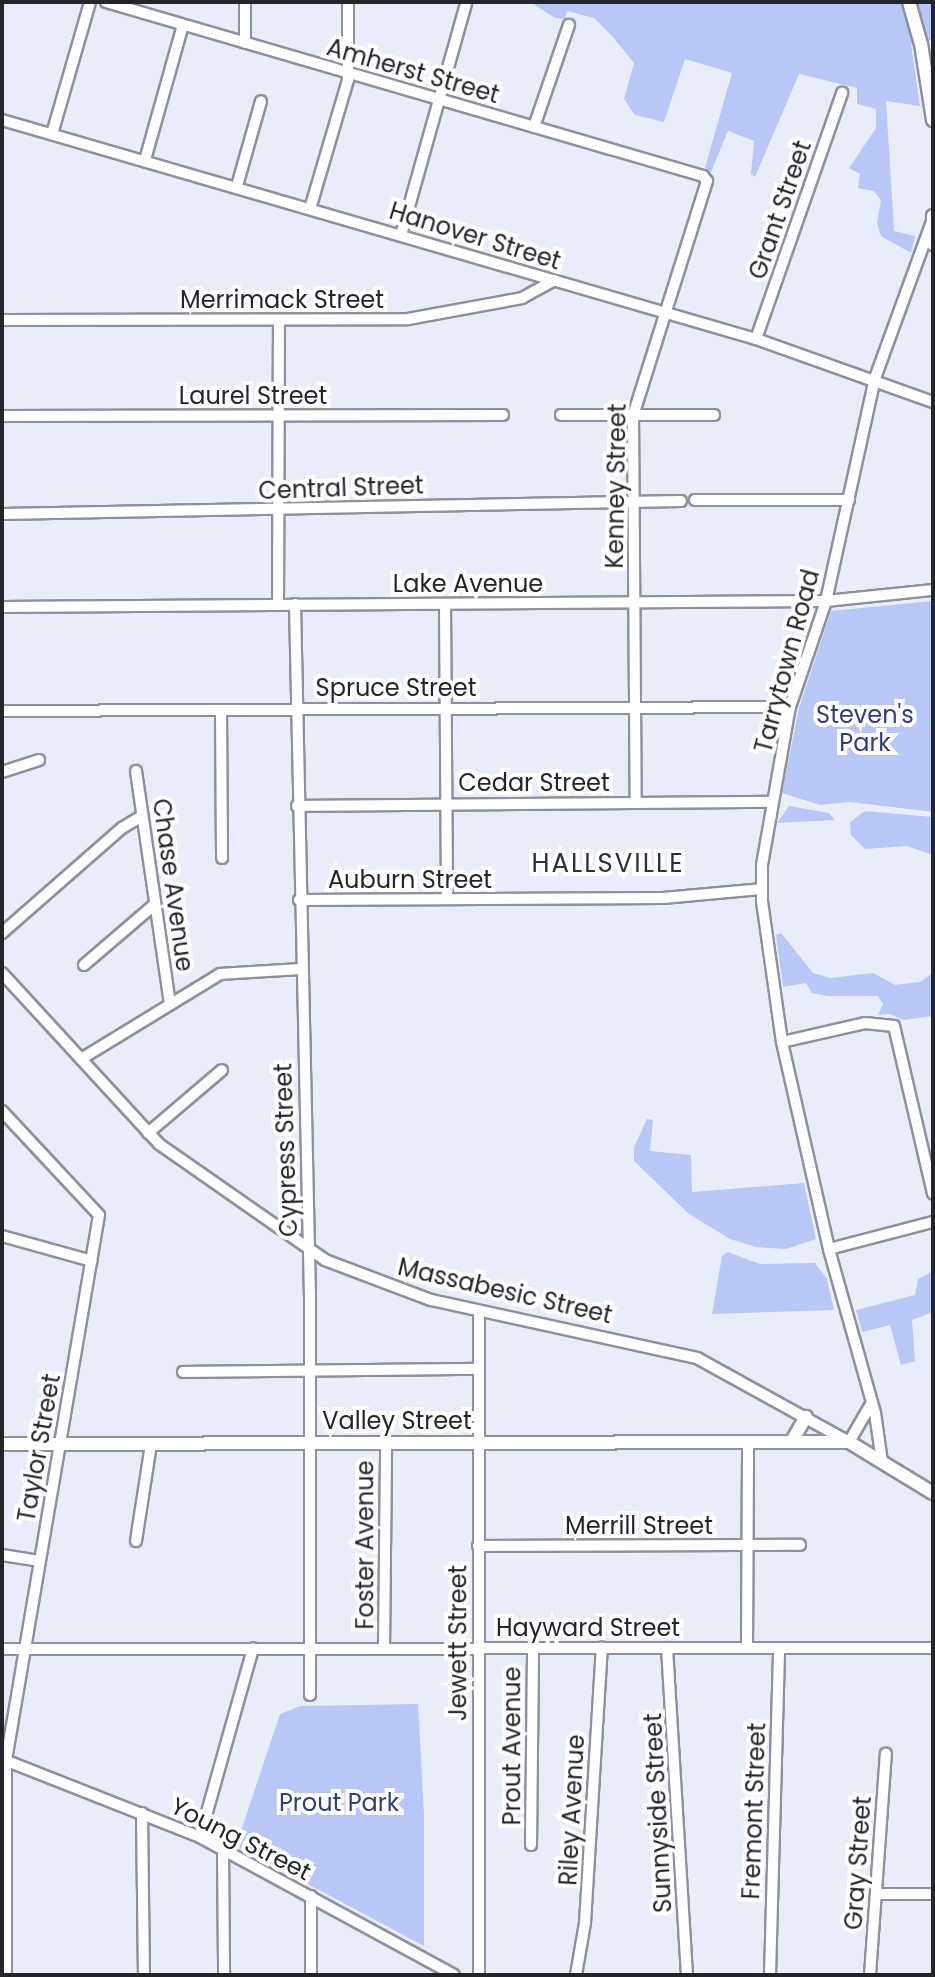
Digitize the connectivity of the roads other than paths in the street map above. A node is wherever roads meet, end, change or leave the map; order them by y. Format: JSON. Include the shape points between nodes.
{"nodes":[{"id":1,"x":90,"y":2,"type":"edge"},
{"id":2,"x":106,"y":2,"type":"edge"},
{"id":3,"x":245,"y":2,"type":"edge"},
{"id":4,"x":348,"y":2,"type":"edge"},
{"id":5,"x":909,"y":2,"type":"edge"},
{"id":6,"x":466,"y":3,"type":"edge"},
{"id":7,"x":183,"y":25,"type":"junction"},
{"id":8,"x":569,"y":25,"type":"dead end"},
{"id":9,"x":245,"y":43,"type":"junction"},
{"id":10,"x":349,"y":72,"type":"junction"},
{"id":11,"x":842,"y":93,"type":"dead end"},
{"id":12,"x":440,"y":99,"type":"junction"},
{"id":13,"x":261,"y":101,"type":"dead end"},
{"id":14,"x":2,"y":120,"type":"edge"},
{"id":15,"x":933,"y":120,"type":"edge"},
{"id":16,"x":534,"y":127,"type":"junction"},
{"id":17,"x":52,"y":134,"type":"junction"},
{"id":18,"x":145,"y":160,"type":"junction"},
{"id":19,"x":707,"y":181,"type":"joint"},
{"id":20,"x":237,"y":186,"type":"junction"},
{"id":21,"x":310,"y":209,"type":"junction"},
{"id":22,"x":933,"y":217,"type":"edge"},
{"id":23,"x":401,"y":235,"type":"junction"},
{"id":24,"x":933,"y":244,"type":"edge"},
{"id":25,"x":554,"y":280,"type":"junction"},
{"id":26,"x":664,"y":312,"type":"junction"},
{"id":27,"x":2,"y":320,"type":"edge"},
{"id":28,"x":279,"y":320,"type":"junction"},
{"id":29,"x":756,"y":339,"type":"junction"},
{"id":30,"x":875,"y":378,"type":"junction"},
{"id":31,"x":933,"y":402,"type":"edge"},
{"id":32,"x":503,"y":415,"type":"dead end"},
{"id":33,"x":561,"y":415,"type":"dead end"},
{"id":34,"x":633,"y":415,"type":"junction"},
{"id":35,"x":714,"y":415,"type":"dead end"},
{"id":36,"x":2,"y":416,"type":"edge"},
{"id":37,"x":277,"y":416,"type":"junction"},
{"id":38,"x":695,"y":500,"type":"dead end"},
{"id":39,"x":849,"y":500,"type":"junction"},
{"id":40,"x":681,"y":501,"type":"dead end"},
{"id":41,"x":634,"y":502,"type":"junction"},
{"id":42,"x":277,"y":510,"type":"junction"},
{"id":43,"x":2,"y":514,"type":"edge"},
{"id":44,"x":933,"y":590,"type":"edge"},
{"id":45,"x":826,"y":601,"type":"junction"},
{"id":46,"x":634,"y":602,"type":"junction"},
{"id":47,"x":295,"y":604,"type":"junction"},
{"id":48,"x":278,"y":605,"type":"junction"},
{"id":49,"x":445,"y":605,"type":"junction"},
{"id":50,"x":2,"y":607,"type":"edge"},
{"id":51,"x":635,"y":707,"type":"junction"},
{"id":52,"x":790,"y":707,"type":"junction"},
{"id":53,"x":445,"y":708,"type":"junction"},
{"id":54,"x":296,"y":709,"type":"junction"},
{"id":55,"x":221,"y":710,"type":"junction"},
{"id":56,"x":2,"y":711,"type":"edge"},
{"id":57,"x":39,"y":760,"type":"dead end"},
{"id":58,"x":136,"y":771,"type":"dead end"},
{"id":59,"x":2,"y":772,"type":"edge"},
{"id":60,"x":636,"y":802,"type":"junction"},
{"id":61,"x":771,"y":802,"type":"junction"},
{"id":62,"x":447,"y":804,"type":"junction"},
{"id":63,"x":297,"y":806,"type":"junction"},
{"id":64,"x":142,"y":816,"type":"junction"},
{"id":65,"x":222,"y":858,"type":"dead end"},
{"id":66,"x":761,"y":889,"type":"junction"},
{"id":67,"x":447,"y":899,"type":"junction"},
{"id":68,"x":299,"y":900,"type":"junction"},
{"id":69,"x":154,"y":905,"type":"junction"},
{"id":70,"x":2,"y":933,"type":"edge"},
{"id":71,"x":84,"y":965,"type":"dead end"},
{"id":72,"x":300,"y":969,"type":"junction"},
{"id":73,"x":2,"y":973,"type":"edge"},
{"id":74,"x":13,"y":982,"type":"junction"},
{"id":75,"x":2,"y":991,"type":"edge"},
{"id":76,"x":170,"y":1004,"type":"junction"},
{"id":77,"x":782,"y":1042,"type":"junction"},
{"id":78,"x":81,"y":1059,"type":"junction"},
{"id":79,"x":222,"y":1070,"type":"dead end"},
{"id":80,"x":2,"y":1111,"type":"edge"},
{"id":81,"x":148,"y":1133,"type":"junction"},
{"id":82,"x":933,"y":1194,"type":"edge"},
{"id":83,"x":933,"y":1222,"type":"edge"},
{"id":84,"x":2,"y":1236,"type":"edge"},
{"id":85,"x":829,"y":1249,"type":"junction"},
{"id":86,"x":309,"y":1251,"type":"junction"},
{"id":87,"x":92,"y":1261,"type":"junction"},
{"id":88,"x":479,"y":1311,"type":"junction"},
{"id":89,"x":478,"y":1369,"type":"junction"},
{"id":90,"x":183,"y":1372,"type":"dead end"},
{"id":91,"x":310,"y":1372,"type":"junction"},
{"id":92,"x":871,"y":1402,"type":"junction"},
{"id":93,"x":806,"y":1417,"type":"junction"},
{"id":94,"x":748,"y":1441,"type":"junction"},
{"id":95,"x":792,"y":1441,"type":"junction"},
{"id":96,"x":849,"y":1442,"type":"junction"},
{"id":97,"x":61,"y":1443,"type":"junction"},
{"id":98,"x":312,"y":1443,"type":"junction"},
{"id":99,"x":386,"y":1443,"type":"junction"},
{"id":100,"x":477,"y":1443,"type":"junction"},
{"id":101,"x":2,"y":1444,"type":"edge"},
{"id":102,"x":151,"y":1444,"type":"junction"},
{"id":103,"x":882,"y":1462,"type":"junction"},
{"id":104,"x":933,"y":1493,"type":"edge"},
{"id":105,"x":136,"y":1541,"type":"dead end"},
{"id":106,"x":746,"y":1545,"type":"junction"},
{"id":107,"x":800,"y":1545,"type":"dead end"},
{"id":108,"x":478,"y":1546,"type":"junction"},
{"id":109,"x":2,"y":1555,"type":"edge"},
{"id":110,"x":38,"y":1561,"type":"junction"},
{"id":111,"x":253,"y":1648,"type":"junction"},
{"id":112,"x":311,"y":1648,"type":"junction"},
{"id":113,"x":384,"y":1648,"type":"junction"},
{"id":114,"x":479,"y":1648,"type":"junction"},
{"id":115,"x":533,"y":1648,"type":"junction"},
{"id":116,"x":602,"y":1648,"type":"junction"},
{"id":117,"x":667,"y":1648,"type":"junction"},
{"id":118,"x":747,"y":1648,"type":"junction"},
{"id":119,"x":779,"y":1648,"type":"junction"},
{"id":120,"x":933,"y":1648,"type":"edge"},
{"id":121,"x":2,"y":1649,"type":"edge"},
{"id":122,"x":24,"y":1649,"type":"junction"},
{"id":123,"x":310,"y":1695,"type":"dead end"},
{"id":124,"x":886,"y":1754,"type":"dead end"},
{"id":125,"x":4,"y":1760,"type":"edge"},
{"id":126,"x":142,"y":1813,"type":"junction"},
{"id":127,"x":200,"y":1837,"type":"junction"},
{"id":128,"x":531,"y":1845,"type":"dead end"},
{"id":129,"x":223,"y":1849,"type":"junction"},
{"id":130,"x":4,"y":1880,"type":"edge"},
{"id":131,"x":876,"y":1894,"type":"junction"},
{"id":132,"x":933,"y":1894,"type":"edge"},
{"id":133,"x":311,"y":1896,"type":"junction"},
{"id":134,"x":6,"y":1975,"type":"edge"},
{"id":135,"x":144,"y":1975,"type":"edge"},
{"id":136,"x":224,"y":1975,"type":"edge"},
{"id":137,"x":311,"y":1975,"type":"edge"},
{"id":138,"x":454,"y":1975,"type":"edge"},
{"id":139,"x":479,"y":1975,"type":"edge"},
{"id":140,"x":576,"y":1975,"type":"edge"},
{"id":141,"x":687,"y":1975,"type":"edge"},
{"id":142,"x":770,"y":1975,"type":"edge"},
{"id":143,"x":870,"y":1975,"type":"edge"}],
"edges":[{"from":1,"to":17,"type":"street"},
{"from":2,"to":7,"type":"street","name":"Amherst Street"},
{"from":3,"to":9,"type":"street"},
{"from":4,"to":10,"type":"street"},
{"from":5,"to":15,"type":"main road"},
{"from":6,"to":12,"type":"street"},
{"from":7,"to":9,"type":"street","name":"Amherst Street"},
{"from":7,"to":18,"type":"street"},
{"from":8,"to":16,"type":"street"},
{"from":9,"to":10,"type":"street","name":"Amherst Street"},
{"from":10,"to":12,"type":"street","name":"Amherst Street"},
{"from":10,"to":21,"type":"street"},
{"from":11,"to":29,"type":"street","name":"Grant Street"},
{"from":12,"to":16,"type":"street","name":"Amherst Street"},
{"from":12,"to":23,"type":"street"},
{"from":13,"to":20,"type":"street"},
{"from":14,"to":17,"type":"street","name":"Hanover Street"},
{"from":16,"to":19,"type":"street","name":"Amherst Street"},
{"from":17,"to":18,"type":"street","name":"Hanover Street"},
{"from":18,"to":20,"type":"street","name":"Hanover Street"},
{"from":19,"to":26,"type":"street","name":"Kenney Street"},
{"from":20,"to":21,"type":"street","name":"Hanover Street"},
{"from":21,"to":23,"type":"street","name":"Hanover Street"},
{"from":22,"to":24,"type":"main road"},
{"from":22,"to":30,"type":"street","name":"Tarrytown Road"},
{"from":23,"to":25,"type":"street","name":"Hanover Street"},
{"from":25,"to":26,"type":"street","name":"Hanover Street"},
{"from":25,"to":28,"type":"street","name":"Merrimack Street","via":[[522,298],[419,318]]},
{"from":26,"to":29,"type":"street","name":"Hanover Street"},
{"from":26,"to":34,"type":"street","name":"Kenney Street"},
{"from":27,"to":28,"type":"street","name":"Merrimack Street"},
{"from":28,"to":37,"type":"street"},
{"from":29,"to":30,"type":"street","name":"Hanover Street"},
{"from":30,"to":31,"type":"street","name":"Hanover Street"},
{"from":30,"to":39,"type":"street","name":"Tarrytown Road"},
{"from":32,"to":37,"type":"street","name":"Laurel Street"},
{"from":33,"to":34,"type":"street"},
{"from":34,"to":35,"type":"street"},
{"from":34,"to":41,"type":"street","name":"Kenney Street"},
{"from":36,"to":37,"type":"street","name":"Laurel Street"},
{"from":37,"to":42,"type":"street"},
{"from":38,"to":39,"type":"street"},
{"from":39,"to":45,"type":"street","name":"Tarrytown Road"},
{"from":40,"to":41,"type":"street","name":"Central Street"},
{"from":41,"to":42,"type":"street","name":"Central Street"},
{"from":41,"to":46,"type":"street","name":"Kenney Street"},
{"from":42,"to":43,"type":"street","name":"Central Street"},
{"from":42,"to":48,"type":"street"},
{"from":44,"to":45,"type":"street","name":"Lake Avenue"},
{"from":45,"to":46,"type":"street","name":"Lake Avenue"},
{"from":45,"to":52,"type":"street","name":"Tarrytown Road"},
{"from":46,"to":49,"type":"street","name":"Lake Avenue"},
{"from":46,"to":51,"type":"street","name":"Kenney Street"},
{"from":47,"to":48,"type":"street","name":"Lake Avenue"},
{"from":47,"to":49,"type":"street","name":"Lake Avenue"},
{"from":47,"to":54,"type":"street","name":"Cypress Street"},
{"from":48,"to":50,"type":"street","name":"Lake Avenue"},
{"from":49,"to":53,"type":"street"},
{"from":51,"to":52,"type":"street","name":"Spruce Street"},
{"from":51,"to":53,"type":"street","name":"Spruce Street"},
{"from":51,"to":60,"type":"street","name":"Kenney Street"},
{"from":52,"to":61,"type":"street","name":"Tarrytown Road"},
{"from":53,"to":54,"type":"street","name":"Spruce Street"},
{"from":53,"to":62,"type":"street"},
{"from":54,"to":55,"type":"street","name":"Spruce Street"},
{"from":54,"to":63,"type":"street","name":"Cypress Street"},
{"from":55,"to":56,"type":"street","name":"Spruce Street"},
{"from":55,"to":65,"type":"street"},
{"from":57,"to":59,"type":"street"},
{"from":58,"to":64,"type":"street","name":"Chase Avenue"},
{"from":60,"to":61,"type":"street","name":"Cedar Street"},
{"from":60,"to":62,"type":"street","name":"Cedar Street"},
{"from":61,"to":66,"type":"street","name":"Tarrytown Road"},
{"from":62,"to":63,"type":"street","name":"Cedar Street"},
{"from":62,"to":67,"type":"street"},
{"from":63,"to":68,"type":"street","name":"Cypress Street"},
{"from":64,"to":69,"type":"street","name":"Chase Avenue"},
{"from":64,"to":70,"type":"street","via":[[128,822]]},
{"from":66,"to":67,"type":"street","name":"Auburn Street","via":[[663,898]]},
{"from":66,"to":77,"type":"street","name":"Tarrytown Road"},
{"from":67,"to":68,"type":"street","name":"Auburn Street"},
{"from":68,"to":72,"type":"street","name":"Cypress Street"},
{"from":69,"to":71,"type":"street"},
{"from":69,"to":76,"type":"street","name":"Chase Avenue"},
{"from":72,"to":76,"type":"street","via":[[220,974]]},
{"from":72,"to":86,"type":"street","name":"Cypress Street"},
{"from":73,"to":74,"type":"street","name":"Massabesic Street"},
{"from":74,"to":75,"type":"street"},
{"from":74,"to":78,"type":"street","name":"Massabesic Street"},
{"from":76,"to":78,"type":"street"},
{"from":77,"to":82,"type":"street","via":[[889,1023],[896,1030]]},
{"from":77,"to":85,"type":"street","name":"Tarrytown Road"},
{"from":78,"to":81,"type":"street","name":"Massabesic Street"},
{"from":79,"to":81,"type":"street"},
{"from":80,"to":87,"type":"street","name":"Taylor Street","via":[[99,1215]]},
{"from":81,"to":86,"type":"street","name":"Massabesic Street"},
{"from":83,"to":85,"type":"street"},
{"from":84,"to":87,"type":"street"},
{"from":85,"to":92,"type":"street","name":"Tarrytown Road"},
{"from":86,"to":88,"type":"street","name":"Massabesic Street","via":[[394,1289]]},
{"from":86,"to":91,"type":"street","name":"Cypress Street"},
{"from":87,"to":97,"type":"street","name":"Taylor Street"},
{"from":88,"to":89,"type":"street","name":"Jewett Street"},
{"from":88,"to":93,"type":"street","name":"Massabesic Street","via":[[697,1358]]},
{"from":89,"to":91,"type":"street"},
{"from":89,"to":100,"type":"street","name":"Jewett Street"},
{"from":90,"to":91,"type":"street"},
{"from":91,"to":98,"type":"street","name":"Cypress Street"},
{"from":92,"to":96,"type":"street"},
{"from":92,"to":103,"type":"street","name":"Tarrytown Road"},
{"from":93,"to":95,"type":"main road"},
{"from":93,"to":96,"type":"street","name":"Massabesic Street"},
{"from":94,"to":95,"type":"main road","name":"Valley Street"},
{"from":94,"to":100,"type":"main road","name":"Valley Street"},
{"from":94,"to":106,"type":"street"},
{"from":95,"to":96,"type":"main road","name":"Valley Street"},
{"from":96,"to":103,"type":"main road","name":"Massabesic Street"},
{"from":97,"to":101,"type":"main road","name":"Valley Street"},
{"from":97,"to":102,"type":"main road","name":"Valley Street"},
{"from":97,"to":110,"type":"street","name":"Taylor Street"},
{"from":98,"to":99,"type":"main road","name":"Valley Street"},
{"from":98,"to":102,"type":"main road","name":"Valley Street"},
{"from":98,"to":112,"type":"street","name":"Cypress Street"},
{"from":99,"to":100,"type":"main road","name":"Valley Street"},
{"from":99,"to":113,"type":"street","name":"Foster Avenue"},
{"from":100,"to":108,"type":"street","name":"Jewett Street"},
{"from":102,"to":105,"type":"street"},
{"from":103,"to":104,"type":"main road","name":"Massabesic Street"},
{"from":106,"to":107,"type":"street","name":"Merrill Street"},
{"from":106,"to":108,"type":"street","name":"Merrill Street"},
{"from":106,"to":118,"type":"street"},
{"from":108,"to":114,"type":"street","name":"Jewett Street"},
{"from":109,"to":110,"type":"street"},
{"from":110,"to":122,"type":"street","name":"Taylor Street"},
{"from":111,"to":112,"type":"street","name":"Hayward Street"},
{"from":111,"to":122,"type":"street","name":"Hayward Street"},
{"from":111,"to":127,"type":"street"},
{"from":112,"to":113,"type":"street","name":"Hayward Street"},
{"from":112,"to":123,"type":"street","name":"Cypress Street"},
{"from":113,"to":114,"type":"street","name":"Hayward Street"},
{"from":114,"to":115,"type":"street","name":"Hayward Street"},
{"from":114,"to":139,"type":"street","name":"Jewett Street"},
{"from":115,"to":116,"type":"street","name":"Hayward Street"},
{"from":115,"to":128,"type":"street","name":"Prout Avenue"},
{"from":116,"to":117,"type":"street","name":"Hayward Street"},
{"from":116,"to":140,"type":"street","name":"Riley Avenue","via":[[585,1923]]},
{"from":117,"to":118,"type":"street","name":"Hayward Street"},
{"from":117,"to":141,"type":"street","name":"Sunnyside Street"},
{"from":118,"to":119,"type":"street","name":"Hayward Street"},
{"from":119,"to":120,"type":"street","name":"Hayward Street"},
{"from":119,"to":142,"type":"street","name":"Fremont Street"},
{"from":121,"to":122,"type":"street","name":"Hayward Street"},
{"from":122,"to":125,"type":"street","name":"Taylor Street"},
{"from":124,"to":131,"type":"street","name":"Gray Street"},
{"from":125,"to":126,"type":"street","name":"Young Street"},
{"from":125,"to":130,"type":"street","name":"Taylor Street"},
{"from":126,"to":127,"type":"street","name":"Young Street"},
{"from":126,"to":135,"type":"street"},
{"from":127,"to":129,"type":"street","name":"Young Street"},
{"from":129,"to":133,"type":"street","name":"Young Street"},
{"from":129,"to":136,"type":"street"},
{"from":130,"to":134,"type":"street","name":"Taylor Street"},
{"from":131,"to":132,"type":"street"},
{"from":131,"to":143,"type":"street","name":"Gray Street"},
{"from":133,"to":137,"type":"street"},
{"from":133,"to":138,"type":"street","name":"Young Street"}]}
